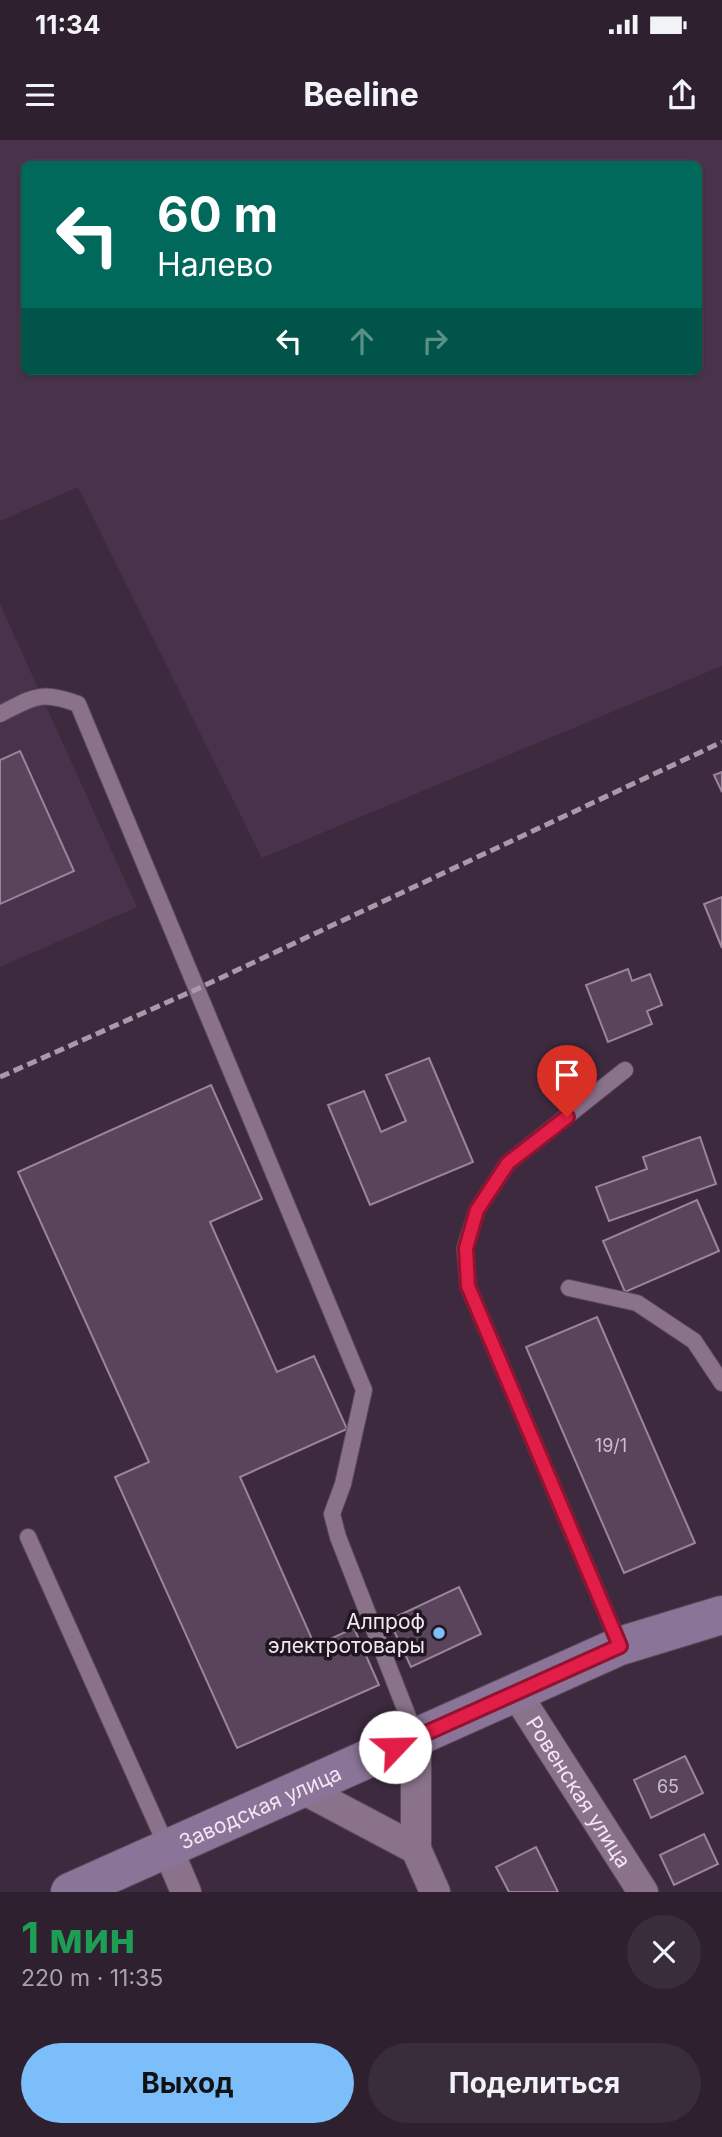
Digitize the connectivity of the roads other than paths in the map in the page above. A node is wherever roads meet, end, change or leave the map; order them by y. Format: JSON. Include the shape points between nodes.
{"nodes":[{"id":1,"x":0,"y":714,"type":"edge"},
{"id":2,"x":625,"y":1070,"type":"dead end"},
{"id":3,"x":569,"y":1288,"type":"dead end"},
{"id":4,"x":722,"y":1383,"type":"edge"},
{"id":5,"x":28,"y":1537,"type":"dead end"},
{"id":6,"x":722,"y":1615,"type":"edge"},
{"id":7,"x":620,"y":1646,"type":"junction"},
{"id":8,"x":516,"y":1693,"type":"junction"},
{"id":9,"x":416,"y":1737,"type":"junction"},
{"id":10,"x":301,"y":1788,"type":"junction"},
{"id":11,"x":167,"y":1847,"type":"junction"},
{"id":12,"x":416,"y":1849,"type":"junction"},
{"id":13,"x":70,"y":1892,"type":"edge"},
{"id":14,"x":186,"y":1892,"type":"edge"},
{"id":15,"x":435,"y":1892,"type":"edge"},
{"id":16,"x":643,"y":1892,"type":"edge"}],
"edges":[{"from":1,"to":9,"type":"lane","via":[[33,698],[56,696],[78,704],[364,1390],[332,1514]]},
{"from":2,"to":7,"type":"lane","via":[[508,1163],[477,1210],[466,1248],[468,1286]]},
{"from":3,"to":4,"type":"lane","via":[[637,1303],[694,1341]]},
{"from":5,"to":11,"type":"lane"},
{"from":6,"to":7,"type":"street","name":"Заводская улица"},
{"from":7,"to":8,"type":"street","name":"Заводская улица"},
{"from":8,"to":9,"type":"street","name":"Заводская улица"},
{"from":8,"to":16,"type":"street","name":"Ровенская улица"},
{"from":9,"to":10,"type":"street","name":"Заводская улица"},
{"from":9,"to":12,"type":"street"},
{"from":10,"to":11,"type":"street","name":"Заводская улица"},
{"from":10,"to":12,"type":"street"},
{"from":11,"to":13,"type":"street","name":"Заводская улица"},
{"from":11,"to":14,"type":"street"},
{"from":12,"to":15,"type":"street"}]}
